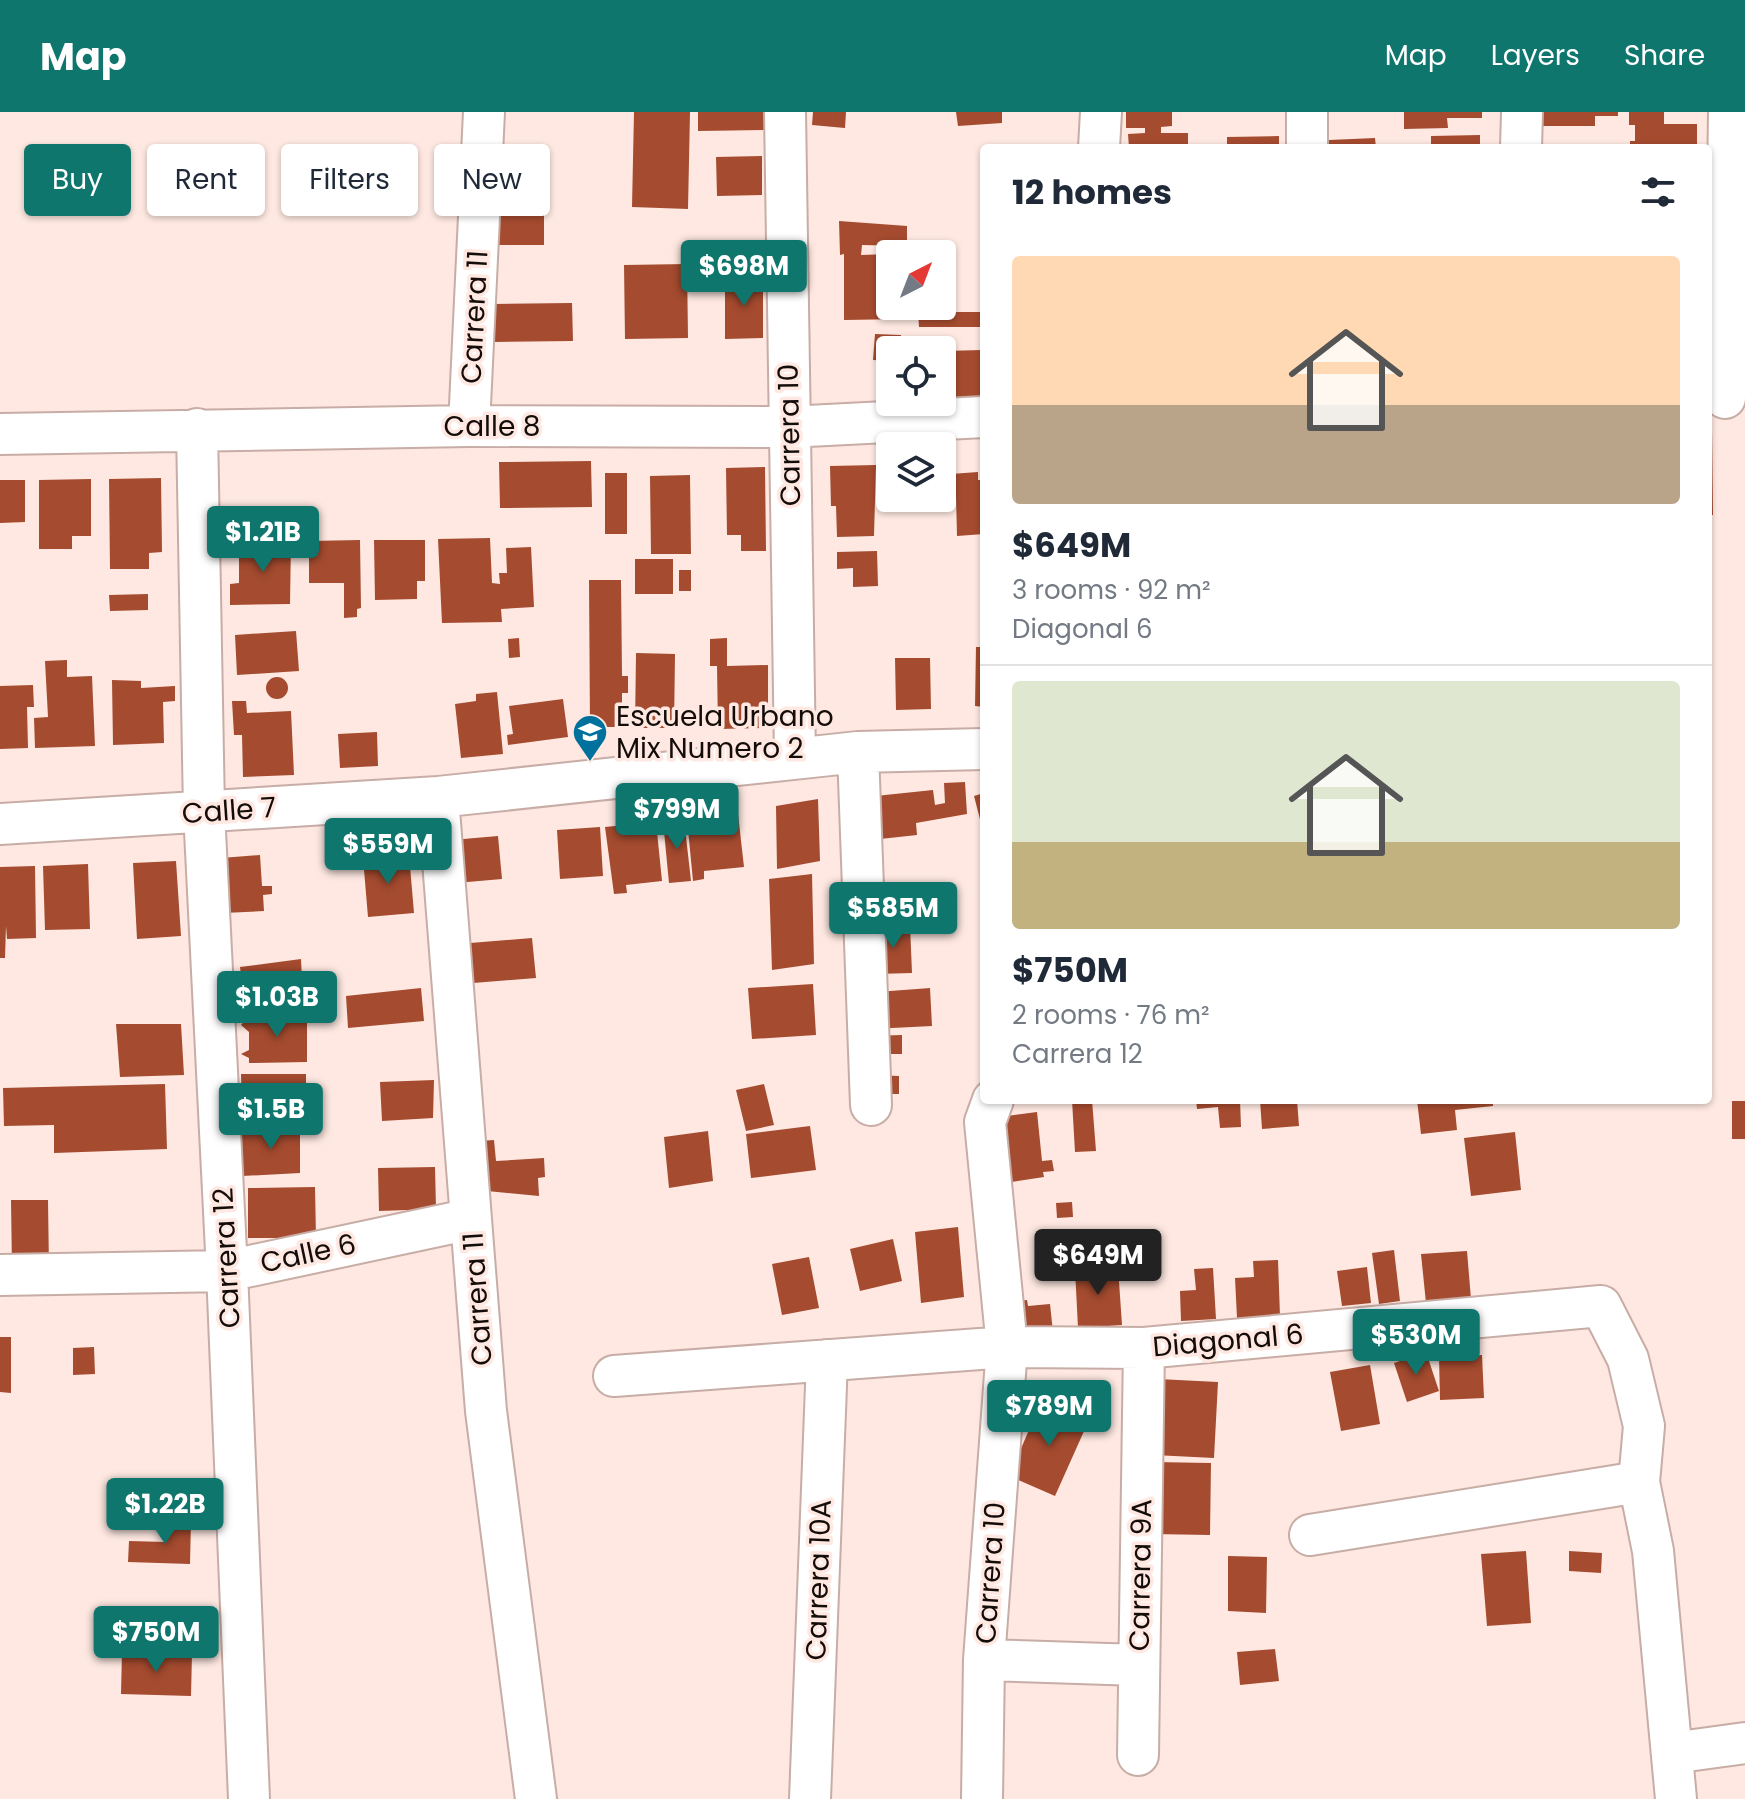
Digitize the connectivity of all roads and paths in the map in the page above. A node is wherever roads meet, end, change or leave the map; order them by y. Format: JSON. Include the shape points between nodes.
{"nodes":[{"id":1,"x":484,"y":112,"type":"edge"},
{"id":2,"x":785,"y":112,"type":"edge"},
{"id":3,"x":1101,"y":112,"type":"edge"},
{"id":4,"x":1307,"y":112,"type":"edge"},
{"id":5,"x":1522,"y":112,"type":"edge"},
{"id":6,"x":1729,"y":112,"type":"edge"},
{"id":7,"x":1099,"y":144,"type":"edge"},
{"id":8,"x":1307,"y":144,"type":"edge"},
{"id":9,"x":1521,"y":144,"type":"edge"},
{"id":10,"x":1726,"y":397,"type":"edge"},
{"id":11,"x":980,"y":417,"type":"edge"},
{"id":12,"x":469,"y":426,"type":"junction"},
{"id":13,"x":788,"y":427,"type":"junction"},
{"id":14,"x":197,"y":429,"type":"junction"},
{"id":15,"x":0,"y":434,"type":"edge"},
{"id":16,"x":980,"y":749,"type":"edge"},
{"id":17,"x":858,"y":752,"type":"junction"},
{"id":18,"x":795,"y":757,"type":"junction"},
{"id":19,"x":438,"y":797,"type":"junction"},
{"id":20,"x":204,"y":811,"type":"junction"},
{"id":21,"x":0,"y":824,"type":"edge"},
{"id":22,"x":992,"y":1104,"type":"edge"},
{"id":23,"x":871,"y":1105,"type":"dead end"},
{"id":24,"x":471,"y":1219,"type":"junction"},
{"id":25,"x":227,"y":1271,"type":"junction"},
{"id":26,"x":0,"y":1275,"type":"edge"},
{"id":27,"x":1007,"y":1347,"type":"junction"},
{"id":28,"x":1144,"y":1348,"type":"junction"},
{"id":29,"x":827,"y":1360,"type":"junction"},
{"id":30,"x":614,"y":1376,"type":"dead end"},
{"id":31,"x":1639,"y":1482,"type":"junction"},
{"id":32,"x":1310,"y":1535,"type":"dead end"},
{"id":33,"x":984,"y":1660,"type":"junction"},
{"id":34,"x":1139,"y":1665,"type":"junction"},
{"id":35,"x":1745,"y":1743,"type":"edge"},
{"id":36,"x":1672,"y":1753,"type":"junction"},
{"id":37,"x":1138,"y":1755,"type":"dead end"},
{"id":38,"x":249,"y":1799,"type":"edge"},
{"id":39,"x":536,"y":1799,"type":"edge"},
{"id":40,"x":810,"y":1799,"type":"edge"},
{"id":41,"x":982,"y":1799,"type":"edge"},
{"id":42,"x":1676,"y":1799,"type":"edge"}],
"edges":[{"from":1,"to":12,"type":"street","name":"Carrera 11"},
{"from":2,"to":13,"type":"street","name":"Carrera 10"},
{"from":3,"to":7,"type":"street"},
{"from":4,"to":8,"type":"street"},
{"from":5,"to":9,"type":"street"},
{"from":6,"to":10,"type":"street"},
{"from":11,"to":13,"type":"street","name":"Calle 8"},
{"from":12,"to":13,"type":"street","name":"Calle 8"},
{"from":12,"to":14,"type":"street","name":"Calle 8"},
{"from":13,"to":18,"type":"street","name":"Carrera 10"},
{"from":14,"to":15,"type":"street","name":"Calle 8"},
{"from":14,"to":20,"type":"street","name":"Carrera 12"},
{"from":16,"to":17,"type":"street","name":"Calle 7"},
{"from":17,"to":18,"type":"street","name":"Calle 7"},
{"from":17,"to":23,"type":"street"},
{"from":18,"to":19,"type":"street","name":"Calle 7"},
{"from":19,"to":20,"type":"street","name":"Calle 7"},
{"from":19,"to":24,"type":"street","name":"Carrera 11"},
{"from":20,"to":21,"type":"street","name":"Calle 7"},
{"from":20,"to":25,"type":"street","name":"Carrera 12"},
{"from":22,"to":27,"type":"street","via":[[985,1122]]},
{"from":24,"to":25,"type":"street","name":"Calle 6"},
{"from":24,"to":39,"type":"street","name":"Carrera 11","via":[[486,1411]]},
{"from":25,"to":26,"type":"street","name":"Calle 6"},
{"from":25,"to":38,"type":"street","name":"Carrera 12"},
{"from":27,"to":28,"type":"street","name":"Diagonal 6"},
{"from":27,"to":29,"type":"street","name":"Diagonal 6"},
{"from":27,"to":33,"type":"street","name":"Carrera 10"},
{"from":28,"to":31,"type":"street","name":"Diagonal 6","via":[[1601,1306],[1628,1359],[1644,1426]]},
{"from":28,"to":34,"type":"street","name":"Carrera 9A"},
{"from":29,"to":30,"type":"street","name":"Diagonal 6"},
{"from":29,"to":40,"type":"street","name":"Carrera 10A"},
{"from":31,"to":32,"type":"street"},
{"from":31,"to":36,"type":"street","via":[[1653,1551]]},
{"from":33,"to":34,"type":"street"},
{"from":33,"to":41,"type":"street","name":"Carrera 10"},
{"from":34,"to":37,"type":"street","name":"Carrera 9A"},
{"from":35,"to":36,"type":"street"},
{"from":36,"to":42,"type":"street"}]}
